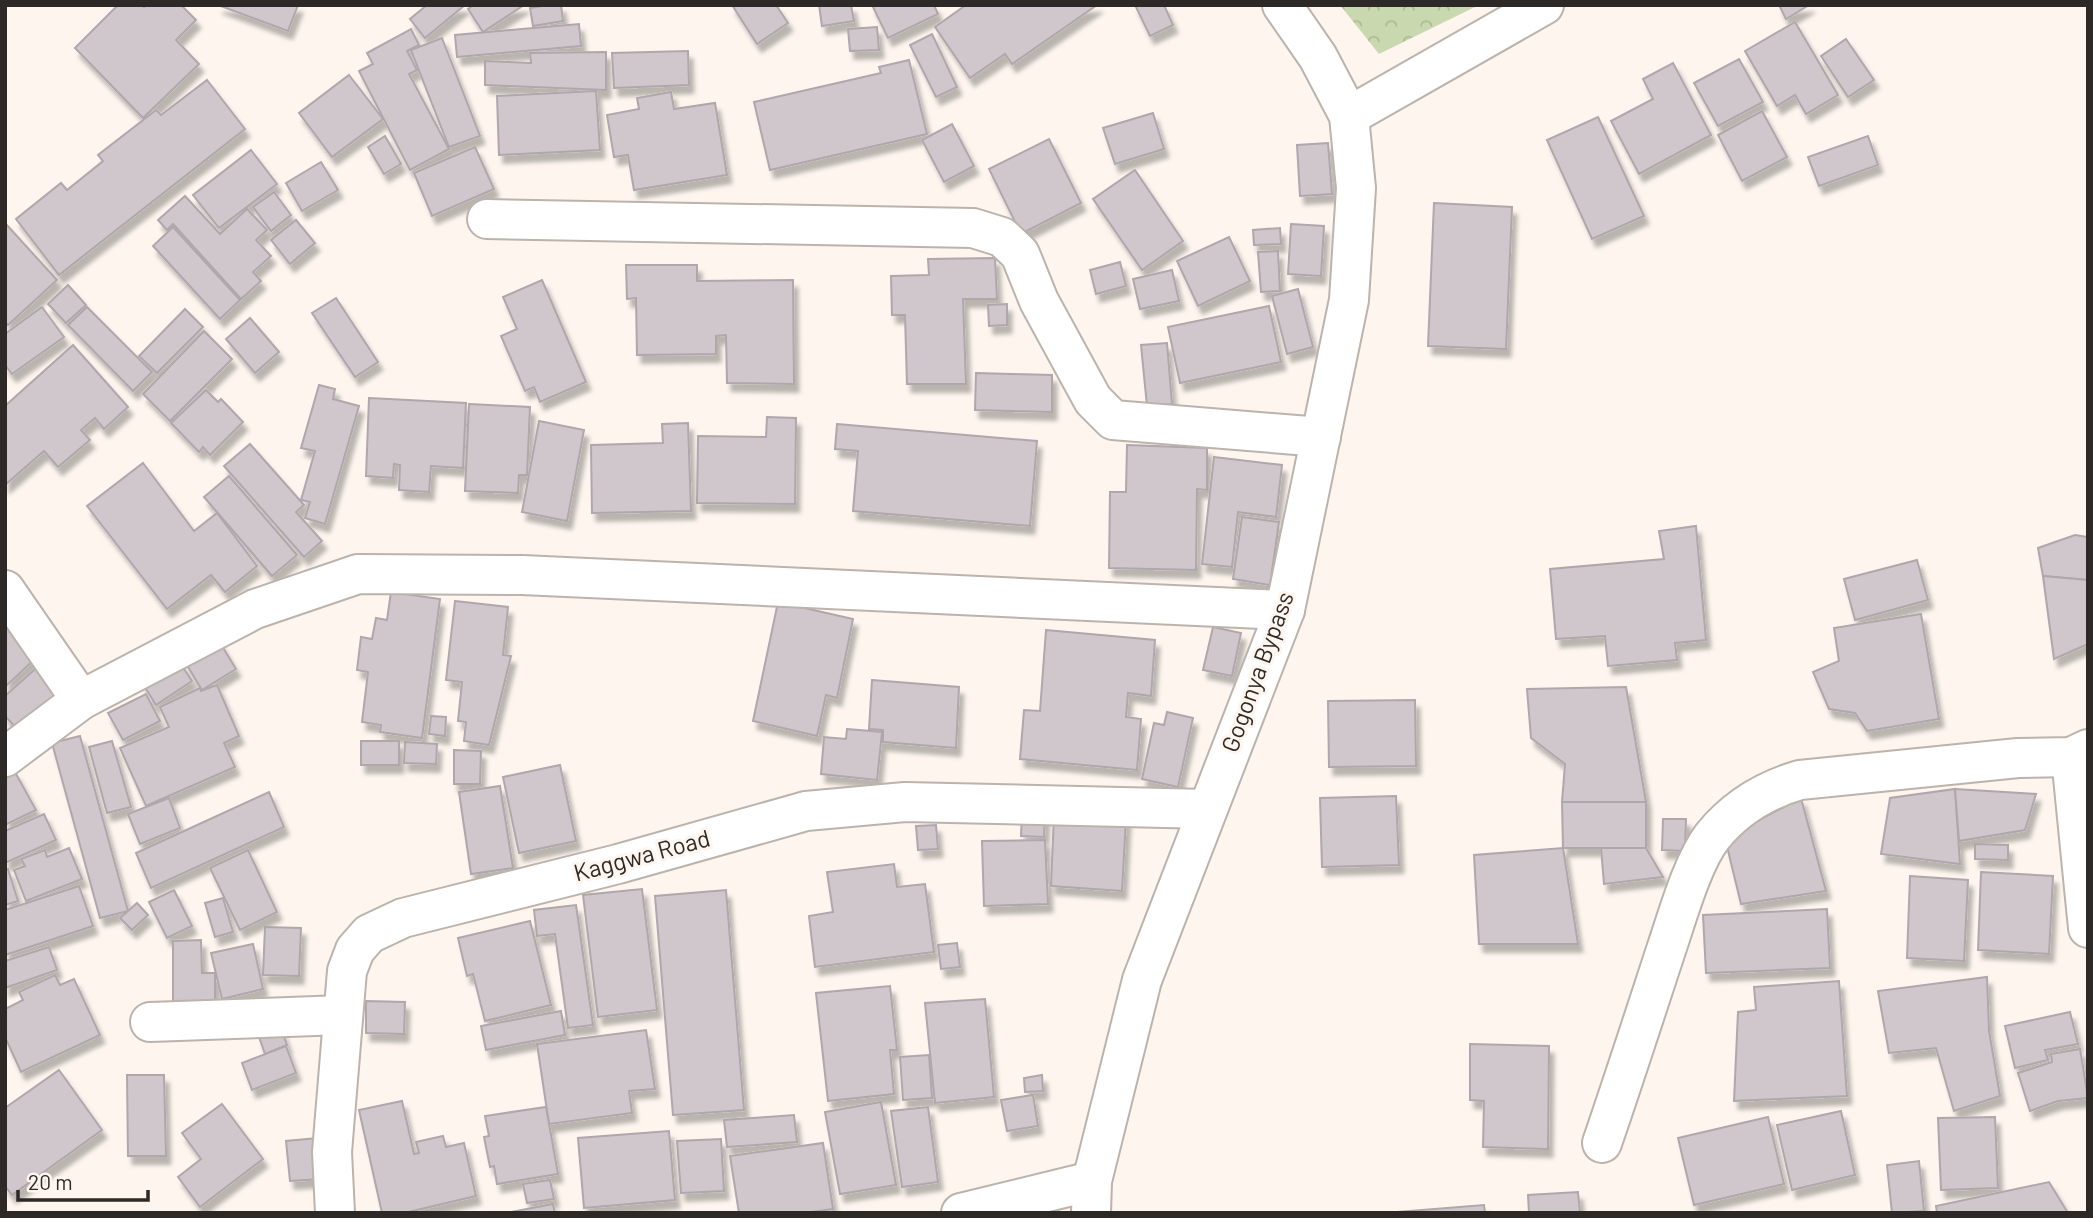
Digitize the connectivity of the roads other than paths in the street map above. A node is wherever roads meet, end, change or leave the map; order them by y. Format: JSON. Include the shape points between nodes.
{"nodes":[{"id":1,"x":1282,"y":5,"type":"edge"},
{"id":2,"x":1544,"y":5,"type":"edge"},
{"id":3,"x":1349,"y":116,"type":"junction"},
{"id":4,"x":487,"y":219,"type":"dead end"},
{"id":5,"x":1321,"y":437,"type":"junction"},
{"id":6,"x":5,"y":590,"type":"edge"},
{"id":7,"x":1285,"y":610,"type":"junction"},
{"id":8,"x":81,"y":700,"type":"junction"},
{"id":9,"x":2079,"y":753,"type":"edge"},
{"id":10,"x":5,"y":757,"type":"edge"},
{"id":11,"x":1207,"y":808,"type":"junction"},
{"id":12,"x":2088,"y":928,"type":"edge"},
{"id":13,"x":344,"y":1015,"type":"junction"},
{"id":14,"x":150,"y":1022,"type":"dead end"},
{"id":15,"x":1602,"y":1143,"type":"dead end"},
{"id":16,"x":1092,"y":1197,"type":"edge"},
{"id":17,"x":335,"y":1213,"type":"edge"},
{"id":18,"x":961,"y":1213,"type":"edge"}],
"edges":[{"from":1,"to":3,"type":"street","via":[[1318,57]]},
{"from":2,"to":3,"type":"street"},
{"from":3,"to":5,"type":"street","name":"Gogonya Bypass","via":[[1356,188],[1349,300]]},
{"from":4,"to":5,"type":"street","via":[[973,228],[1002,237],[1020,254],[1039,301],[1093,400],[1114,421]]},
{"from":5,"to":7,"type":"street","name":"Gogonya Bypass"},
{"from":6,"to":8,"type":"street"},
{"from":7,"to":8,"type":"street","via":[[522,575],[358,574],[255,609]]},
{"from":7,"to":11,"type":"street","name":"Gogonya Bypass"},
{"from":8,"to":10,"type":"street"},
{"from":9,"to":12,"type":"street"},
{"from":9,"to":15,"type":"street","via":[[1800,780],[1774,787],[1729,818],[1710,839],[1686,889]]},
{"from":11,"to":13,"type":"street","name":"Kaggwa Road","via":[[905,802],[806,811],[403,918],[369,934],[355,950],[347,971]]},
{"from":11,"to":16,"type":"street","name":"Gogonya Bypass","via":[[1142,980]]},
{"from":13,"to":14,"type":"street"},
{"from":13,"to":17,"type":"street","name":"Kaggwa Road","via":[[332,1152]]},
{"from":16,"to":18,"type":"street"}]}
